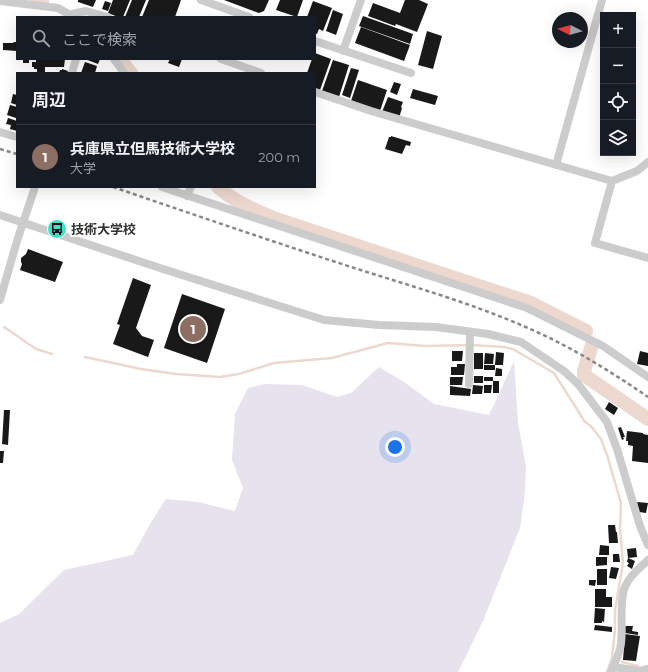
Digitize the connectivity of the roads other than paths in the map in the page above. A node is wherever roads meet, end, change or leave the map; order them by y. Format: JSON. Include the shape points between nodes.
{"nodes":[{"id":1,"x":53,"y":0,"type":"edge"},
{"id":2,"x":201,"y":0,"type":"edge"},
{"id":3,"x":361,"y":0,"type":"edge"},
{"id":4,"x":602,"y":0,"type":"edge"},
{"id":5,"x":0,"y":1,"type":"edge"},
{"id":6,"x":58,"y":8,"type":"junction"},
{"id":7,"x":73,"y":16,"type":"edge"},
{"id":8,"x":104,"y":16,"type":"edge"},
{"id":9,"x":245,"y":16,"type":"edge"},
{"id":10,"x":316,"y":41,"type":"edge"},
{"id":11,"x":343,"y":51,"type":"junction"},
{"id":12,"x":76,"y":60,"type":"edge"},
{"id":13,"x":115,"y":60,"type":"edge"},
{"id":14,"x":224,"y":60,"type":"edge"},
{"id":15,"x":252,"y":71,"type":"edge"},
{"id":16,"x":72,"y":72,"type":"edge"},
{"id":17,"x":123,"y":72,"type":"edge"},
{"id":18,"x":412,"y":73,"type":"dead end"},
{"id":19,"x":316,"y":92,"type":"edge"},
{"id":20,"x":0,"y":132,"type":"edge"},
{"id":21,"x":16,"y":137,"type":"edge"},
{"id":22,"x":648,"y":162,"type":"edge"},
{"id":23,"x":556,"y":165,"type":"junction"},
{"id":24,"x":612,"y":181,"type":"junction"},
{"id":25,"x":35,"y":188,"type":"edge"},
{"id":26,"x":165,"y":188,"type":"edge"},
{"id":27,"x":191,"y":188,"type":"edge"},
{"id":28,"x":187,"y":196,"type":"junction"},
{"id":29,"x":0,"y":215,"type":"edge"},
{"id":30,"x":23,"y":223,"type":"junction"},
{"id":31,"x":648,"y":258,"type":"edge"},
{"id":32,"x":0,"y":300,"type":"edge"},
{"id":33,"x":470,"y":332,"type":"junction"},
{"id":34,"x":648,"y":377,"type":"edge"},
{"id":35,"x":469,"y":384,"type":"dead end"},
{"id":36,"x":647,"y":542,"type":"edge"},
{"id":37,"x":648,"y":560,"type":"edge"},
{"id":38,"x":612,"y":669,"type":"edge"},
{"id":39,"x":641,"y":670,"type":"edge"}],
"edges":[{"from":1,"to":6,"type":"street"},
{"from":2,"to":9,"type":"street"},
{"from":3,"to":11,"type":"street"},
{"from":4,"to":23,"type":"street"},
{"from":5,"to":6,"type":"street"},
{"from":6,"to":7,"type":"street"},
{"from":7,"to":8,"type":"street","via":[[86,11]]},
{"from":10,"to":11,"type":"street"},
{"from":11,"to":18,"type":"street"},
{"from":12,"to":16,"type":"street"},
{"from":13,"to":17,"type":"street"},
{"from":14,"to":15,"type":"street"},
{"from":19,"to":23,"type":"street"},
{"from":20,"to":21,"type":"street"},
{"from":22,"to":24,"type":"street","via":[[636,171]]},
{"from":23,"to":24,"type":"street"},
{"from":24,"to":31,"type":"street","via":[[595,243]]},
{"from":25,"to":30,"type":"street"},
{"from":26,"to":28,"type":"street"},
{"from":27,"to":28,"type":"street"},
{"from":28,"to":34,"type":"street","via":[[528,308],[603,346]]},
{"from":29,"to":30,"type":"street"},
{"from":30,"to":32,"type":"street"},
{"from":30,"to":33,"type":"street","via":[[324,320],[436,327]]},
{"from":33,"to":35,"type":"street"},
{"from":33,"to":36,"type":"street","via":[[521,342],[564,370],[578,384],[607,422]]},
{"from":37,"to":38,"type":"street","via":[[633,575],[623,593],[621,644]]},
{"from":38,"to":39,"type":"street"}]}
